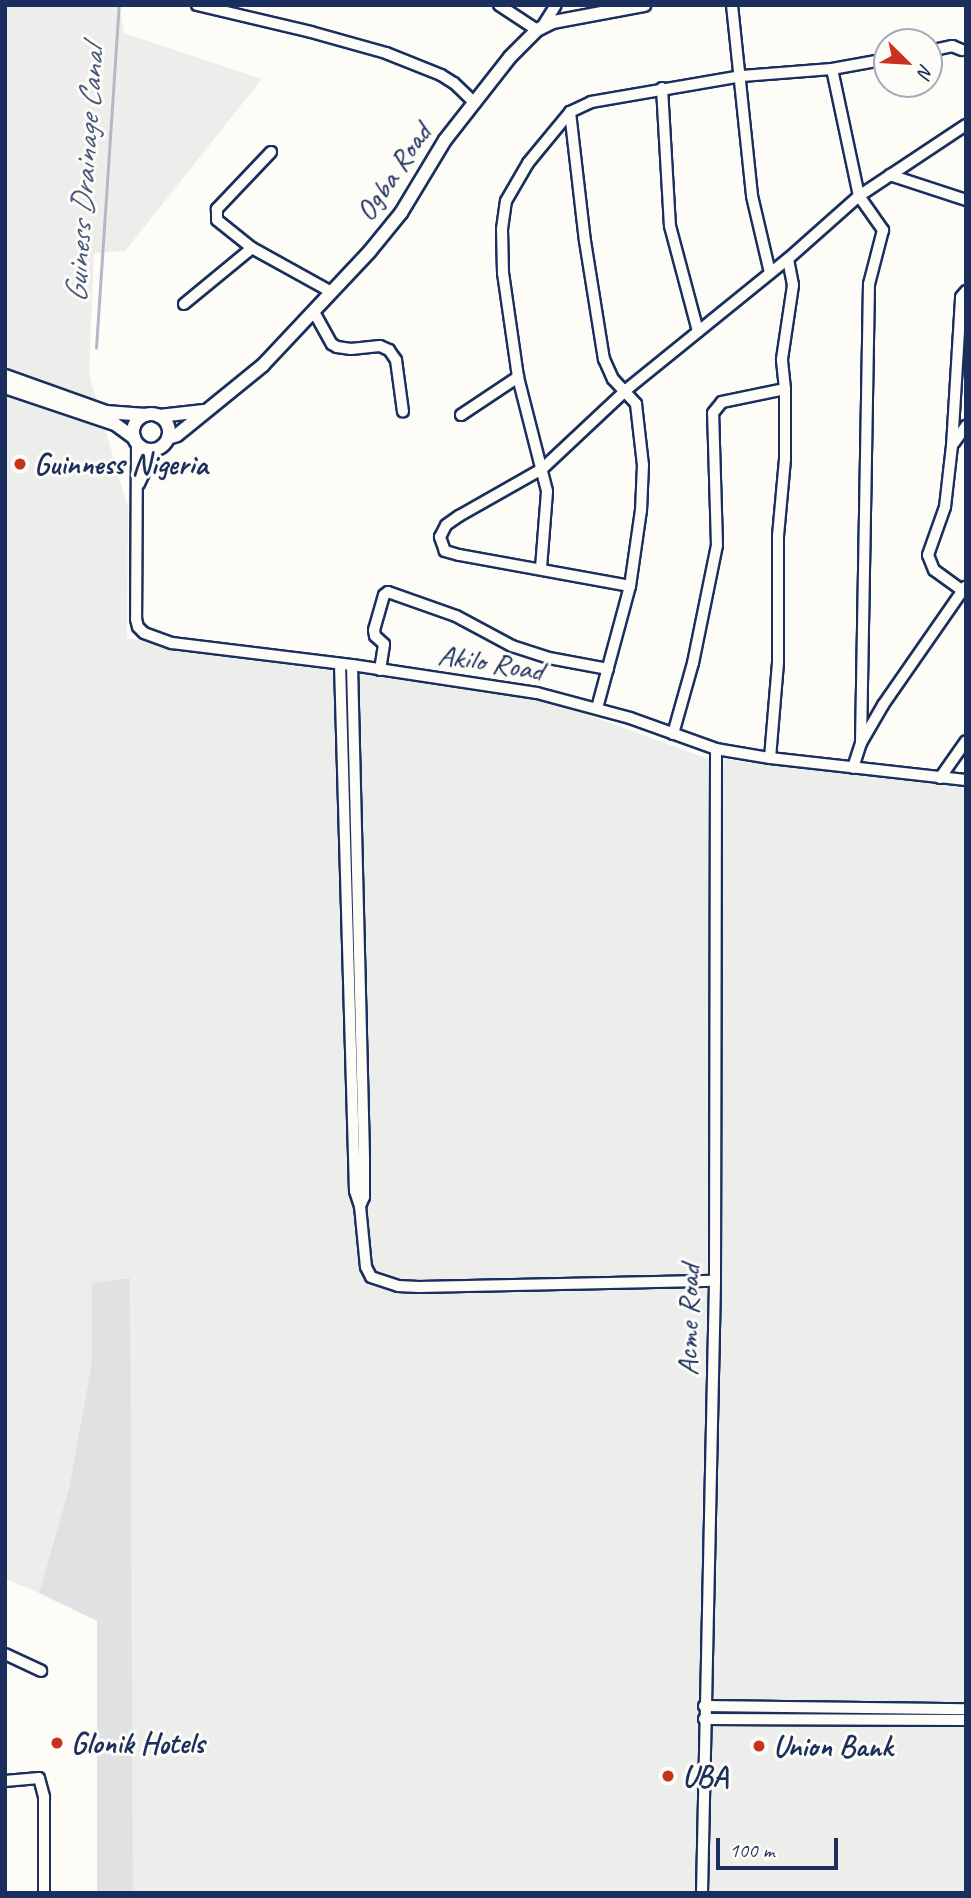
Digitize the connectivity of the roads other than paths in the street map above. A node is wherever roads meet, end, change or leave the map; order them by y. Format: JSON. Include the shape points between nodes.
{"nodes":[{"id":1,"x":197,"y":5,"type":"edge"},
{"id":2,"x":499,"y":5,"type":"edge"},
{"id":3,"x":556,"y":5,"type":"edge"},
{"id":4,"x":644,"y":5,"type":"edge"},
{"id":5,"x":732,"y":5,"type":"edge"},
{"id":6,"x":541,"y":27,"type":"junction"},
{"id":7,"x":943,"y":48,"type":"edge"},
{"id":8,"x":962,"y":50,"type":"dead end"},
{"id":9,"x":873,"y":62,"type":"edge"},
{"id":10,"x":832,"y":69,"type":"junction"},
{"id":11,"x":742,"y":76,"type":"junction"},
{"id":12,"x":662,"y":88,"type":"junction"},
{"id":13,"x":474,"y":102,"type":"junction"},
{"id":14,"x":570,"y":112,"type":"junction"},
{"id":15,"x":966,"y":125,"type":"edge"},
{"id":16,"x":271,"y":152,"type":"dead end"},
{"id":17,"x":890,"y":175,"type":"junction"},
{"id":18,"x":859,"y":196,"type":"junction"},
{"id":19,"x":966,"y":200,"type":"edge"},
{"id":20,"x":252,"y":248,"type":"junction"},
{"id":21,"x":788,"y":259,"type":"junction"},
{"id":22,"x":770,"y":273,"type":"junction"},
{"id":23,"x":330,"y":291,"type":"junction"},
{"id":24,"x":966,"y":291,"type":"edge"},
{"id":25,"x":184,"y":304,"type":"dead end"},
{"id":26,"x":314,"y":312,"type":"junction"},
{"id":27,"x":698,"y":331,"type":"junction"},
{"id":28,"x":5,"y":376,"type":"edge"},
{"id":29,"x":518,"y":377,"type":"junction"},
{"id":30,"x":5,"y":387,"type":"edge"},
{"id":31,"x":785,"y":388,"type":"junction"},
{"id":32,"x":626,"y":390,"type":"junction"},
{"id":33,"x":205,"y":410,"type":"junction"},
{"id":34,"x":403,"y":412,"type":"dead end"},
{"id":35,"x":152,"y":415,"type":"junction"},
{"id":36,"x":461,"y":415,"type":"dead end"},
{"id":37,"x":966,"y":426,"type":"edge"},
{"id":38,"x":167,"y":438,"type":"junction"},
{"id":39,"x":136,"y":441,"type":"junction"},
{"id":40,"x":952,"y":446,"type":"junction"},
{"id":41,"x":155,"y":449,"type":"junction"},
{"id":42,"x":542,"y":469,"type":"junction"},
{"id":43,"x":136,"y":495,"type":"junction"},
{"id":44,"x":541,"y":568,"type":"junction"},
{"id":45,"x":630,"y":586,"type":"junction"},
{"id":46,"x":964,"y":588,"type":"edge"},
{"id":47,"x":340,"y":664,"type":"junction"},
{"id":48,"x":352,"y":665,"type":"junction"},
{"id":49,"x":608,"y":669,"type":"junction"},
{"id":50,"x":380,"y":670,"type":"junction"},
{"id":51,"x":597,"y":708,"type":"junction"},
{"id":52,"x":673,"y":734,"type":"junction"},
{"id":53,"x":966,"y":741,"type":"edge"},
{"id":54,"x":861,"y":743,"type":"junction"},
{"id":55,"x":716,"y":748,"type":"junction"},
{"id":56,"x":770,"y":758,"type":"junction"},
{"id":57,"x":853,"y":768,"type":"junction"},
{"id":58,"x":940,"y":778,"type":"junction"},
{"id":59,"x":966,"y":780,"type":"edge"},
{"id":60,"x":356,"y":1052,"type":"junction"},
{"id":61,"x":715,"y":1281,"type":"junction"},
{"id":62,"x":5,"y":1654,"type":"edge"},
{"id":63,"x":41,"y":1671,"type":"dead end"},
{"id":64,"x":704,"y":1706,"type":"junction"},
{"id":65,"x":811,"y":1707,"type":"junction"},
{"id":66,"x":966,"y":1709,"type":"edge"},
{"id":67,"x":704,"y":1719,"type":"junction"},
{"id":68,"x":812,"y":1719,"type":"junction"},
{"id":69,"x":966,"y":1720,"type":"edge"},
{"id":70,"x":5,"y":1781,"type":"edge"},
{"id":71,"x":44,"y":1893,"type":"edge"},
{"id":72,"x":702,"y":1893,"type":"edge"}],
"edges":[{"from":1,"to":13,"type":"street","via":[[386,53],[441,75]]},
{"from":2,"to":6,"type":"street"},
{"from":3,"to":6,"type":"street"},
{"from":4,"to":6,"type":"main road"},
{"from":5,"to":11,"type":"street"},
{"from":6,"to":13,"type":"main road","name":"Ogba Road"},
{"from":7,"to":8,"type":"street"},
{"from":9,"to":10,"type":"street"},
{"from":10,"to":11,"type":"street"},
{"from":10,"to":18,"type":"street"},
{"from":11,"to":12,"type":"street"},
{"from":11,"to":22,"type":"street","via":[[752,196]]},
{"from":12,"to":14,"type":"street","via":[[591,102]]},
{"from":12,"to":27,"type":"street","via":[[670,226]]},
{"from":13,"to":23,"type":"main road","name":"Ogba Road","via":[[445,139],[401,213]]},
{"from":14,"to":29,"type":"street","via":[[528,163],[503,210],[503,273]]},
{"from":14,"to":32,"type":"street","via":[[584,240],[604,359],[613,379]]},
{"from":15,"to":17,"type":"street"},
{"from":16,"to":20,"type":"street","via":[[215,215]]},
{"from":17,"to":18,"type":"street"},
{"from":17,"to":19,"type":"street"},
{"from":18,"to":21,"type":"street"},
{"from":18,"to":54,"type":"street","via":[[883,230],[869,284]]},
{"from":20,"to":23,"type":"street"},
{"from":20,"to":25,"type":"street"},
{"from":21,"to":22,"type":"street"},
{"from":21,"to":31,"type":"street","via":[[793,285],[782,359]]},
{"from":22,"to":27,"type":"street"},
{"from":23,"to":26,"type":"main road","name":"Ogba Road"},
{"from":24,"to":40,"type":"street","via":[[961,297]]},
{"from":26,"to":33,"type":"main road","name":"Ogba Road","via":[[263,365]]},
{"from":26,"to":34,"type":"street","via":[[337,347],[380,346],[388,350],[398,373]]},
{"from":27,"to":32,"type":"street"},
{"from":28,"to":35,"type":"main road","name":"Ogba Road","via":[[106,412]]},
{"from":29,"to":36,"type":"street"},
{"from":29,"to":42,"type":"street"},
{"from":30,"to":39,"type":"main road","via":[[115,424]]},
{"from":31,"to":52,"type":"street","via":[[722,401],[713,413],[715,556]]},
{"from":31,"to":56,"type":"street","via":[[778,662]]},
{"from":32,"to":42,"type":"street"},
{"from":32,"to":45,"type":"street","via":[[638,410],[643,474]]},
{"from":33,"to":35,"type":"main road","name":"Ogba Road"},
{"from":33,"to":38,"type":"main road","name":"Ogba Road","via":[[177,435]]},
{"from":35,"to":38,"type":"main road","via":[[168,428]]},
{"from":35,"to":39,"type":"main road","via":[[135,424]]},
{"from":37,"to":40,"type":"street"},
{"from":38,"to":41,"type":"main road"},
{"from":39,"to":41,"type":"main road","via":[[145,449]]},
{"from":39,"to":43,"type":"street","name":"Akilo Road"},
{"from":40,"to":46,"type":"street","via":[[945,507],[928,555],[934,570]]},
{"from":41,"to":43,"type":"street","name":"Akilo Road"},
{"from":42,"to":44,"type":"street","via":[[547,491]]},
{"from":42,"to":44,"type":"street","via":[[458,516],[446,525],[439,541],[445,551],[459,555]]},
{"from":43,"to":47,"type":"street","name":"Akilo Road","via":[[136,619],[141,630],[172,643]]},
{"from":44,"to":45,"type":"street"},
{"from":45,"to":49,"type":"street"},
{"from":46,"to":54,"type":"street"},
{"from":47,"to":48,"type":"street","name":"Akilo Road"},
{"from":47,"to":60,"type":"street"},
{"from":48,"to":50,"type":"street","name":"Akilo Road"},
{"from":48,"to":60,"type":"street"},
{"from":49,"to":50,"type":"street","via":[[512,646],[456,615],[388,592],[373,630],[384,644]]},
{"from":49,"to":51,"type":"street"},
{"from":50,"to":51,"type":"street","name":"Akilo Road","via":[[537,693]]},
{"from":51,"to":52,"type":"street","name":"Akilo Road"},
{"from":52,"to":55,"type":"street","name":"Akilo Road"},
{"from":53,"to":58,"type":"street"},
{"from":54,"to":57,"type":"street"},
{"from":55,"to":56,"type":"street","name":"Akilo Road"},
{"from":55,"to":61,"type":"street","name":"Acme Road"},
{"from":56,"to":57,"type":"street","name":"Akilo Road"},
{"from":57,"to":58,"type":"street","name":"Akilo Road"},
{"from":58,"to":59,"type":"street","name":"Akilo Road"},
{"from":60,"to":61,"type":"street","via":[[356,1199],[371,1277],[398,1286]]},
{"from":61,"to":64,"type":"street","name":"Acme Road"},
{"from":62,"to":63,"type":"street"},
{"from":64,"to":65,"type":"street"},
{"from":64,"to":67,"type":"street","name":"Acme Road"},
{"from":65,"to":66,"type":"street"},
{"from":65,"to":68,"type":"street"},
{"from":67,"to":68,"type":"street"},
{"from":67,"to":72,"type":"street","name":"Acme Road"},
{"from":68,"to":69,"type":"street"},
{"from":70,"to":71,"type":"street","via":[[39,1778],[44,1797]]}]}
